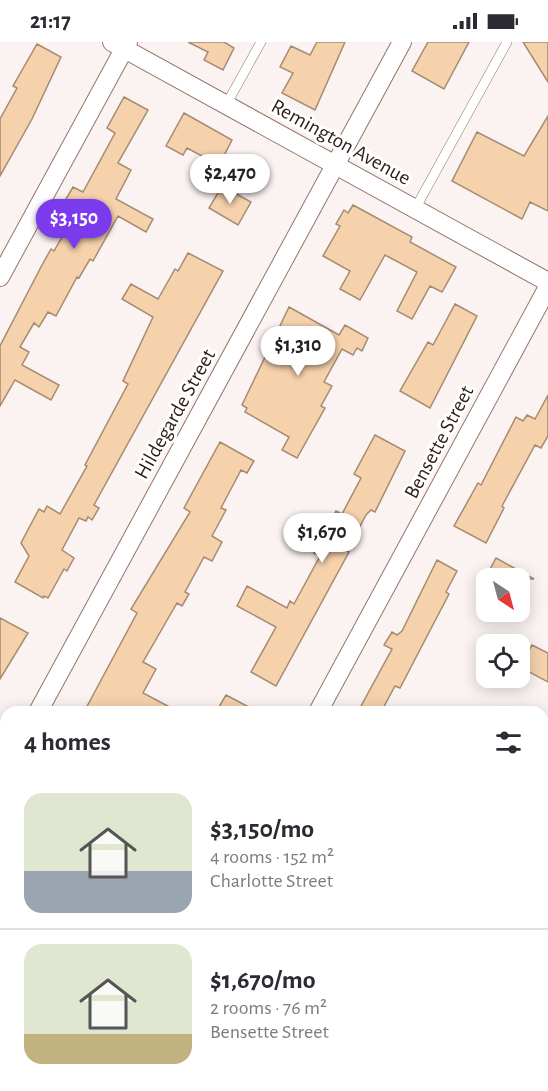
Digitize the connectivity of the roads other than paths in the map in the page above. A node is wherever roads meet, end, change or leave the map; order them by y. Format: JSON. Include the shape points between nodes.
{"nodes":[{"id":1,"x":261,"y":42,"type":"edge"},
{"id":2,"x":402,"y":42,"type":"edge"},
{"id":3,"x":507,"y":42,"type":"edge"},
{"id":4,"x":122,"y":44,"type":"edge"},
{"id":5,"x":226,"y":105,"type":"junction"},
{"id":6,"x":336,"y":165,"type":"junction"},
{"id":7,"x":415,"y":209,"type":"junction"},
{"id":8,"x":0,"y":277,"type":"edge"},
{"id":9,"x":548,"y":282,"type":"edge"},
{"id":10,"x":548,"y":287,"type":"edge"},
{"id":11,"x":41,"y":706,"type":"edge"},
{"id":12,"x":321,"y":706,"type":"edge"}],
"edges":[{"from":1,"to":5,"type":"lane"},
{"from":2,"to":6,"type":"street","name":"Hildegarde Street"},
{"from":3,"to":7,"type":"lane"},
{"from":4,"to":5,"type":"street","name":"Remington Avenue"},
{"from":4,"to":8,"type":"street"},
{"from":5,"to":6,"type":"street","name":"Remington Avenue"},
{"from":6,"to":7,"type":"street","name":"Remington Avenue"},
{"from":6,"to":11,"type":"street","name":"Hildegarde Street"},
{"from":7,"to":9,"type":"street","name":"Remington Avenue"},
{"from":10,"to":12,"type":"street","name":"Bensette Street"}]}
